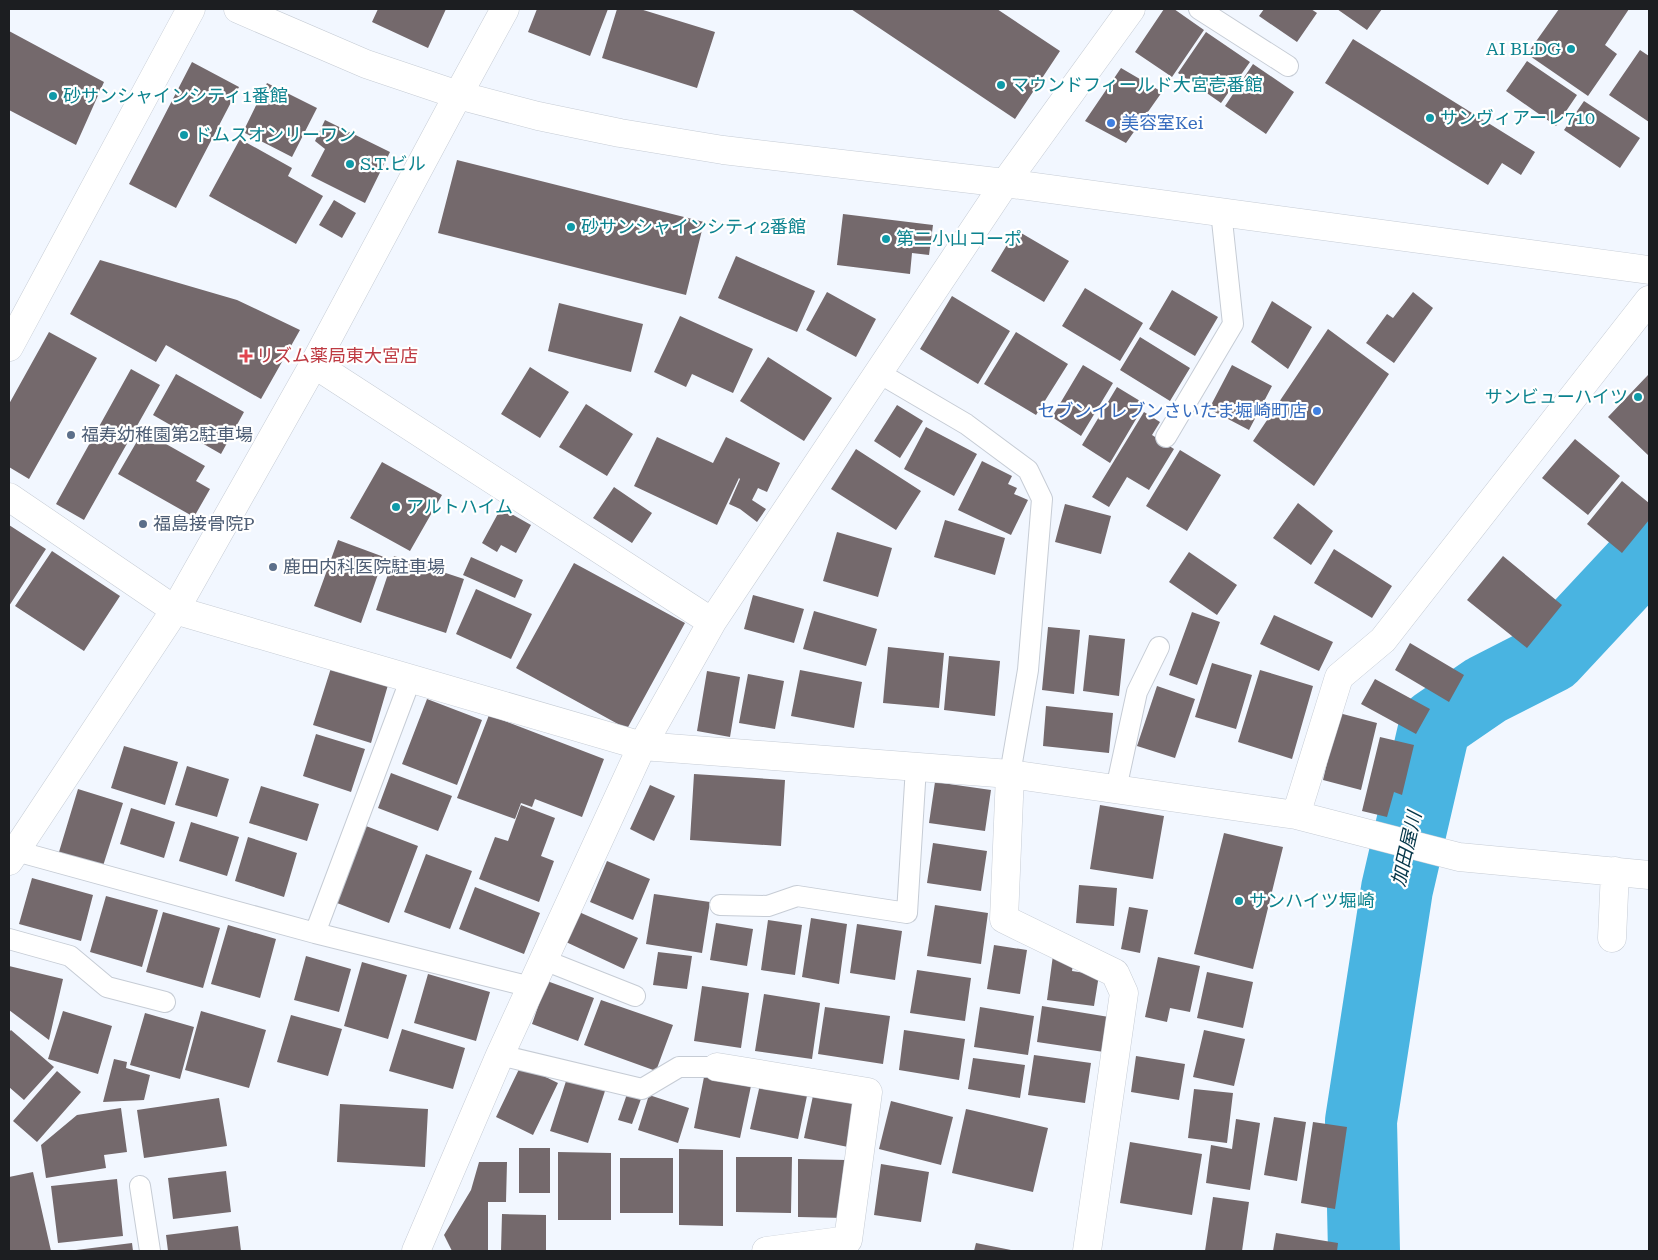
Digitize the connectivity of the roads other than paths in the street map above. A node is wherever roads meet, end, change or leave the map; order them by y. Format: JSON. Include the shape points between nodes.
{"nodes":[{"id":1,"x":191,"y":9,"type":"edge"},
{"id":2,"x":238,"y":9,"type":"edge"},
{"id":3,"x":505,"y":9,"type":"edge"},
{"id":4,"x":1131,"y":9,"type":"edge"},
{"id":5,"x":1199,"y":9,"type":"edge"},
{"id":6,"x":1288,"y":66,"type":"dead end"},
{"id":7,"x":458,"y":95,"type":"junction"},
{"id":8,"x":1005,"y":183,"type":"junction"},
{"id":9,"x":1221,"y":211,"type":"junction"},
{"id":10,"x":1649,"y":270,"type":"edge"},
{"id":11,"x":1649,"y":300,"type":"edge"},
{"id":12,"x":9,"y":348,"type":"edge"},
{"id":13,"x":314,"y":364,"type":"junction"},
{"id":14,"x":879,"y":374,"type":"junction"},
{"id":15,"x":1166,"y":437,"type":"dead end"},
{"id":16,"x":9,"y":496,"type":"edge"},
{"id":17,"x":176,"y":610,"type":"junction"},
{"id":18,"x":712,"y":622,"type":"junction"},
{"id":19,"x":1159,"y":647,"type":"dead end"},
{"id":20,"x":411,"y":678,"type":"junction"},
{"id":21,"x":642,"y":746,"type":"junction"},
{"id":22,"x":916,"y":766,"type":"junction"},
{"id":23,"x":1010,"y":774,"type":"junction"},
{"id":24,"x":1116,"y":789,"type":"junction"},
{"id":25,"x":1296,"y":815,"type":"junction"},
{"id":26,"x":12,"y":856,"type":"edge"},
{"id":27,"x":1615,"y":871,"type":"junction"},
{"id":28,"x":1649,"y":874,"type":"edge"},
{"id":29,"x":720,"y":905,"type":"dead end"},
{"id":30,"x":315,"y":933,"type":"junction"},
{"id":31,"x":1612,"y":938,"type":"dead end"},
{"id":32,"x":9,"y":939,"type":"edge"},
{"id":33,"x":544,"y":960,"type":"junction"},
{"id":34,"x":531,"y":987,"type":"junction"},
{"id":35,"x":635,"y":996,"type":"dead end"},
{"id":36,"x":165,"y":1002,"type":"dead end"},
{"id":37,"x":500,"y":1055,"type":"junction"},
{"id":38,"x":717,"y":1067,"type":"joint"},
{"id":39,"x":140,"y":1186,"type":"dead end"},
{"id":40,"x":150,"y":1251,"type":"edge"},
{"id":41,"x":416,"y":1251,"type":"edge"},
{"id":42,"x":766,"y":1251,"type":"edge"},
{"id":43,"x":1087,"y":1251,"type":"edge"}],
"edges":[{"from":1,"to":12,"type":"street"},
{"from":2,"to":7,"type":"street","via":[[366,64]]},
{"from":3,"to":7,"type":"street"},
{"from":4,"to":8,"type":"street"},
{"from":5,"to":6,"type":"lane"},
{"from":7,"to":8,"type":"street","via":[[538,116],[723,150]]},
{"from":7,"to":13,"type":"street"},
{"from":8,"to":9,"type":"street"},
{"from":8,"to":14,"type":"street"},
{"from":9,"to":10,"type":"street"},
{"from":9,"to":15,"type":"lane","via":[[1233,324]]},
{"from":11,"to":25,"type":"street","via":[[1383,640],[1339,677]]},
{"from":13,"to":17,"type":"street"},
{"from":13,"to":18,"type":"street"},
{"from":14,"to":18,"type":"street"},
{"from":14,"to":23,"type":"lane","via":[[966,424],[1028,470],[1042,499],[1028,670]]},
{"from":16,"to":17,"type":"street"},
{"from":17,"to":20,"type":"street"},
{"from":17,"to":26,"type":"street"},
{"from":18,"to":21,"type":"street"},
{"from":19,"to":24,"type":"lane","via":[[1137,692]]},
{"from":20,"to":21,"type":"street"},
{"from":20,"to":30,"type":"lane"},
{"from":21,"to":22,"type":"street"},
{"from":21,"to":33,"type":"street"},
{"from":22,"to":23,"type":"street"},
{"from":22,"to":29,"type":"lane","via":[[908,913],[797,896],[768,906]]},
{"from":23,"to":24,"type":"street"},
{"from":23,"to":43,"type":"street","via":[[1004,919],[1115,973],[1124,993]]},
{"from":24,"to":25,"type":"street"},
{"from":25,"to":27,"type":"street","via":[[1459,857]]},
{"from":26,"to":30,"type":"lane"},
{"from":27,"to":28,"type":"street"},
{"from":27,"to":31,"type":"street"},
{"from":30,"to":34,"type":"lane"},
{"from":32,"to":36,"type":"lane","via":[[70,956],[107,986]]},
{"from":33,"to":34,"type":"street"},
{"from":33,"to":35,"type":"lane"},
{"from":34,"to":37,"type":"street"},
{"from":37,"to":38,"type":"lane","via":[[642,1089],[680,1067]]},
{"from":37,"to":41,"type":"street"},
{"from":38,"to":42,"type":"street","via":[[868,1092],[848,1240]]},
{"from":39,"to":40,"type":"lane"}]}
